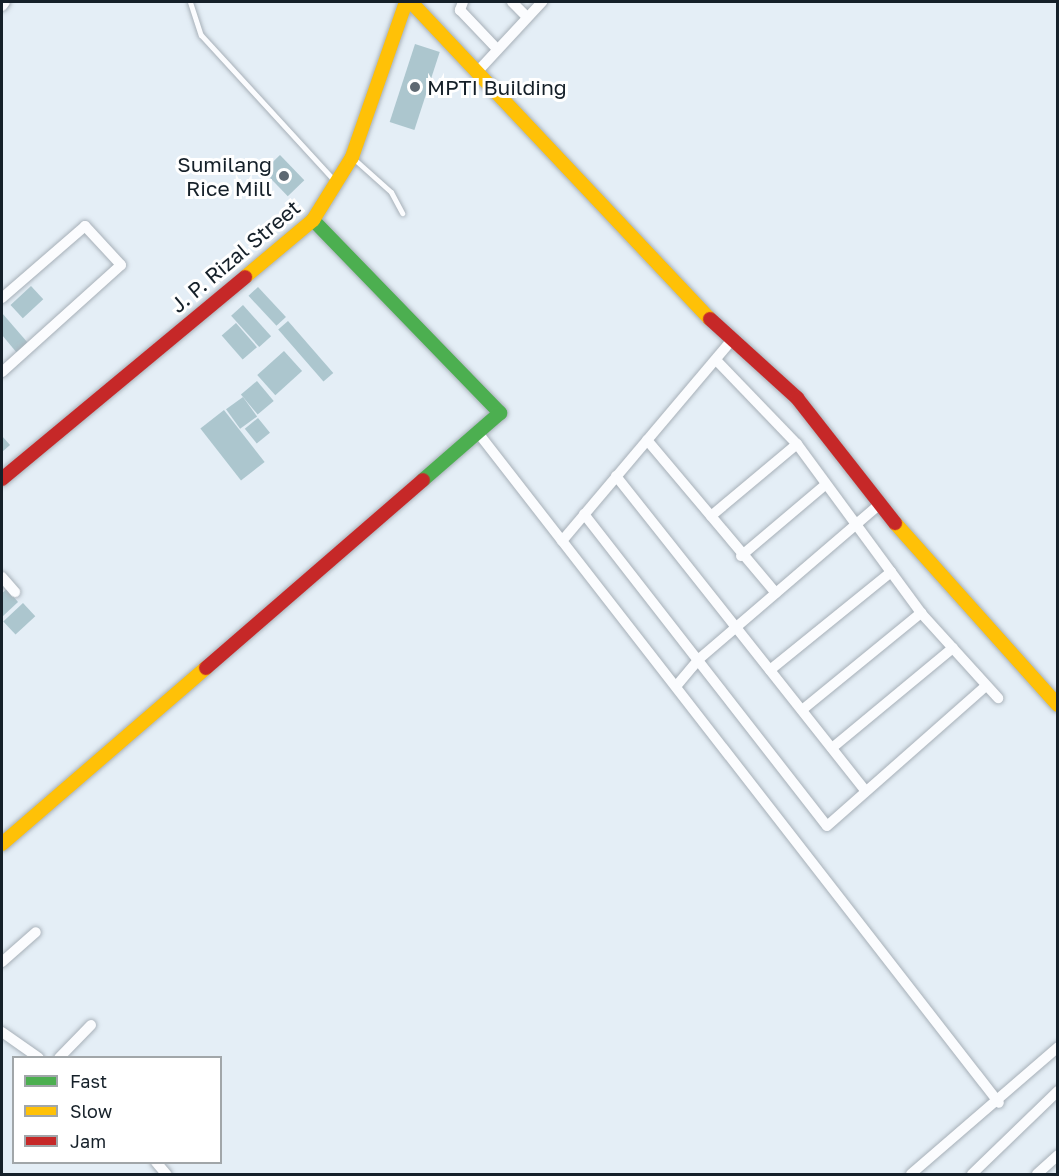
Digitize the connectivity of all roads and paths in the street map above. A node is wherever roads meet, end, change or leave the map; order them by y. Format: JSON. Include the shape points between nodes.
{"nodes":[{"id":1,"x":6,"y":2,"type":"edge"},
{"id":2,"x":190,"y":2,"type":"edge"},
{"id":3,"x":405,"y":2,"type":"edge"},
{"id":4,"x":411,"y":2,"type":"edge"},
{"id":5,"x":463,"y":2,"type":"edge"},
{"id":6,"x":512,"y":2,"type":"edge"},
{"id":7,"x":542,"y":2,"type":"edge"},
{"id":8,"x":2,"y":6,"type":"edge"},
{"id":9,"x":526,"y":15,"type":"junction"},
{"id":10,"x":497,"y":49,"type":"junction"},
{"id":11,"x":477,"y":72,"type":"junction"},
{"id":12,"x":352,"y":157,"type":"junction"},
{"id":13,"x":338,"y":184,"type":"junction"},
{"id":14,"x":402,"y":213,"type":"dead end"},
{"id":15,"x":313,"y":220,"type":"junction"},
{"id":16,"x":2,"y":298,"type":"edge"},
{"id":17,"x":731,"y":341,"type":"junction"},
{"id":18,"x":717,"y":361,"type":"junction"},
{"id":19,"x":2,"y":372,"type":"edge"},
{"id":20,"x":479,"y":434,"type":"junction"},
{"id":21,"x":647,"y":440,"type":"junction"},
{"id":22,"x":797,"y":444,"type":"junction"},
{"id":23,"x":616,"y":476,"type":"junction"},
{"id":24,"x":2,"y":479,"type":"edge"},
{"id":25,"x":825,"y":485,"type":"junction"},
{"id":26,"x":880,"y":504,"type":"junction"},
{"id":27,"x":584,"y":514,"type":"junction"},
{"id":28,"x":711,"y":516,"type":"junction"},
{"id":29,"x":857,"y":525,"type":"junction"},
{"id":30,"x":562,"y":541,"type":"junction"},
{"id":31,"x":741,"y":556,"type":"junction"},
{"id":32,"x":891,"y":572,"type":"junction"},
{"id":33,"x":2,"y":577,"type":"edge"},
{"id":34,"x":15,"y":592,"type":"dead end"},
{"id":35,"x":776,"y":593,"type":"junction"},
{"id":36,"x":921,"y":613,"type":"junction"},
{"id":37,"x":737,"y":627,"type":"junction"},
{"id":38,"x":953,"y":648,"type":"junction"},
{"id":39,"x":699,"y":659,"type":"junction"},
{"id":40,"x":770,"y":670,"type":"junction"},
{"id":41,"x":678,"y":684,"type":"junction"},
{"id":42,"x":986,"y":686,"type":"junction"},
{"id":43,"x":998,"y":698,"type":"dead end"},
{"id":44,"x":1058,"y":705,"type":"edge"},
{"id":45,"x":802,"y":710,"type":"junction"},
{"id":46,"x":832,"y":748,"type":"junction"},
{"id":47,"x":866,"y":791,"type":"junction"},
{"id":48,"x":2,"y":844,"type":"edge"},
{"id":49,"x":36,"y":932,"type":"dead end"},
{"id":50,"x":2,"y":962,"type":"edge"},
{"id":51,"x":91,"y":1025,"type":"dead end"},
{"id":52,"x":2,"y":1032,"type":"edge"},
{"id":53,"x":1058,"y":1047,"type":"edge"},
{"id":54,"x":36,"y":1056,"type":"edge"},
{"id":55,"x":61,"y":1056,"type":"edge"},
{"id":56,"x":1058,"y":1091,"type":"edge"},
{"id":57,"x":999,"y":1103,"type":"junction"},
{"id":58,"x":1058,"y":1155,"type":"edge"},
{"id":59,"x":911,"y":1174,"type":"edge"},
{"id":60,"x":972,"y":1174,"type":"edge"},
{"id":61,"x":1037,"y":1174,"type":"edge"}],
"edges":[{"from":1,"to":8,"type":"street"},
{"from":2,"to":13,"type":"lane","via":[[201,35]]},
{"from":3,"to":12,"type":"street","name":"J. P. Rizal Street"},
{"from":4,"to":11,"type":"street"},
{"from":5,"to":10,"type":"street","via":[[460,10]]},
{"from":6,"to":9,"type":"street"},
{"from":7,"to":9,"type":"street"},
{"from":9,"to":10,"type":"street"},
{"from":10,"to":11,"type":"street"},
{"from":11,"to":17,"type":"street"},
{"from":12,"to":13,"type":"street","name":"J. P. Rizal Street"},
{"from":12,"to":14,"type":"lane","via":[[384,183]]},
{"from":13,"to":15,"type":"street","name":"J. P. Rizal Street"},
{"from":15,"to":20,"type":"street","via":[[500,413]]},
{"from":15,"to":24,"type":"street","name":"J. P. Rizal Street"},
{"from":16,"to":19,"type":"street","via":[[85,226],[122,265]]},
{"from":17,"to":18,"type":"street"},
{"from":17,"to":26,"type":"street","via":[[797,398]]},
{"from":18,"to":21,"type":"street"},
{"from":18,"to":22,"type":"street"},
{"from":20,"to":30,"type":"street"},
{"from":20,"to":48,"type":"street"},
{"from":21,"to":23,"type":"street"},
{"from":21,"to":28,"type":"street"},
{"from":22,"to":25,"type":"street"},
{"from":22,"to":28,"type":"street"},
{"from":23,"to":27,"type":"street"},
{"from":23,"to":37,"type":"street"},
{"from":25,"to":29,"type":"street"},
{"from":25,"to":31,"type":"street"},
{"from":26,"to":29,"type":"street"},
{"from":26,"to":44,"type":"street","via":[[928,566]]},
{"from":27,"to":30,"type":"street"},
{"from":27,"to":39,"type":"street"},
{"from":28,"to":31,"type":"street"},
{"from":29,"to":32,"type":"street"},
{"from":29,"to":35,"type":"street"},
{"from":30,"to":41,"type":"street"},
{"from":31,"to":35,"type":"street"},
{"from":32,"to":36,"type":"street"},
{"from":32,"to":40,"type":"street"},
{"from":33,"to":34,"type":"street"},
{"from":35,"to":37,"type":"street"},
{"from":36,"to":38,"type":"street"},
{"from":36,"to":45,"type":"street"},
{"from":37,"to":39,"type":"street"},
{"from":37,"to":40,"type":"street"},
{"from":38,"to":42,"type":"street"},
{"from":38,"to":46,"type":"street"},
{"from":39,"to":41,"type":"street"},
{"from":39,"to":47,"type":"street","via":[[827,826]]},
{"from":40,"to":45,"type":"street"},
{"from":41,"to":57,"type":"street"},
{"from":42,"to":43,"type":"street"},
{"from":42,"to":47,"type":"street"},
{"from":45,"to":46,"type":"street"},
{"from":46,"to":47,"type":"street"},
{"from":49,"to":50,"type":"street"},
{"from":51,"to":55,"type":"street"},
{"from":52,"to":54,"type":"street"},
{"from":53,"to":57,"type":"street"},
{"from":56,"to":60,"type":"street"},
{"from":57,"to":59,"type":"street"},
{"from":58,"to":61,"type":"street"}]}
